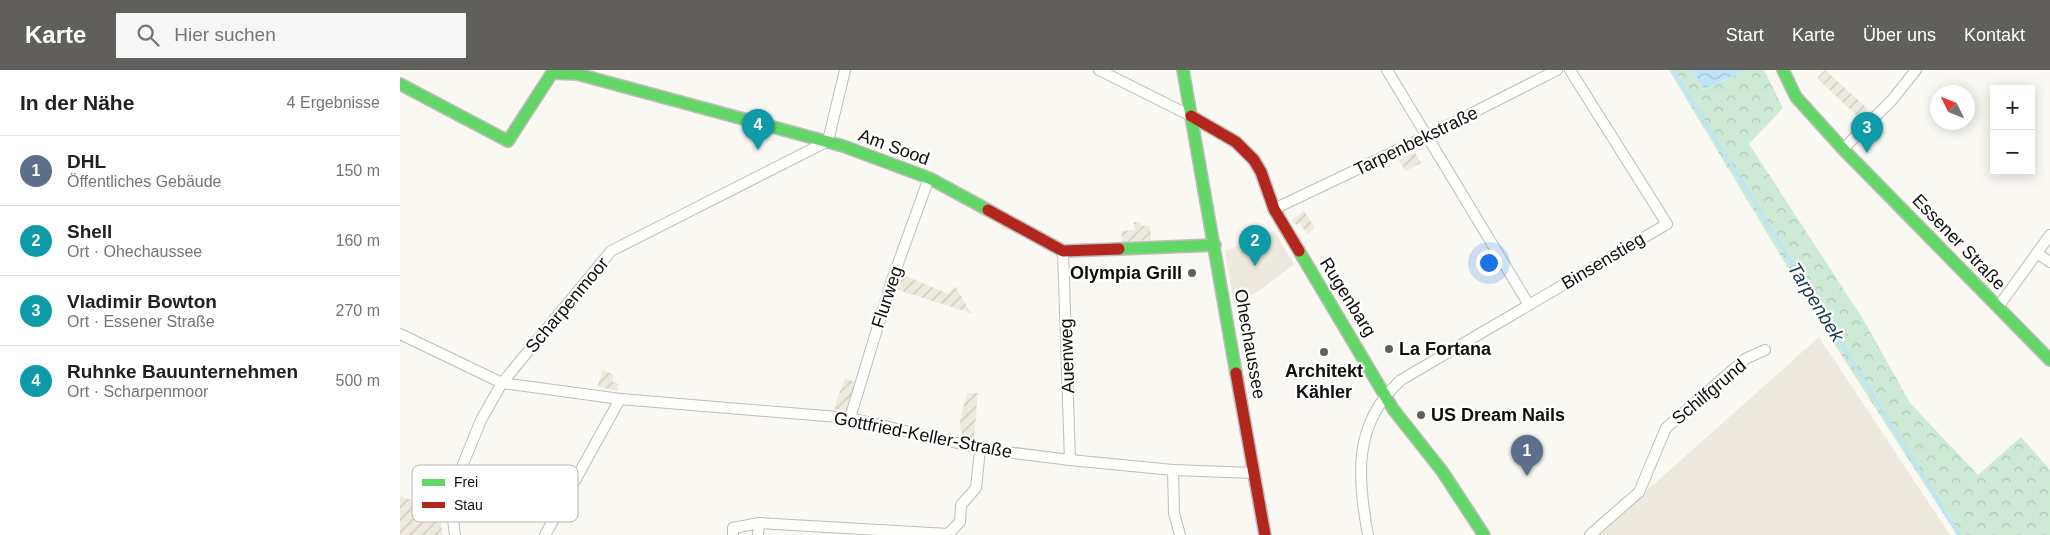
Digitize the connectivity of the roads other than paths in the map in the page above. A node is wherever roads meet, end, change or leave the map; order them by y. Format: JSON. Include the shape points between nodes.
{"nodes":[{"id":1,"x":845,"y":70,"type":"edge"},
{"id":2,"x":1099,"y":70,"type":"edge"},
{"id":3,"x":1183,"y":70,"type":"edge"},
{"id":4,"x":1387,"y":70,"type":"edge"},
{"id":5,"x":1557,"y":70,"type":"edge"},
{"id":6,"x":1570,"y":70,"type":"edge"},
{"id":7,"x":1783,"y":70,"type":"edge"},
{"id":8,"x":1916,"y":70,"type":"edge"},
{"id":9,"x":577,"y":72,"type":"edge"},
{"id":10,"x":400,"y":84,"type":"edge"},
{"id":11,"x":1191,"y":116,"type":"junction"},
{"id":12,"x":1427,"y":136,"type":"junction"},
{"id":13,"x":828,"y":141,"type":"junction"},
{"id":14,"x":1843,"y":148,"type":"junction"},
{"id":15,"x":929,"y":178,"type":"junction"},
{"id":16,"x":1274,"y":209,"type":"junction"},
{"id":17,"x":2050,"y":235,"type":"edge"},
{"id":18,"x":1215,"y":245,"type":"junction"},
{"id":19,"x":1063,"y":251,"type":"junction"},
{"id":20,"x":2037,"y":253,"type":"junction"},
{"id":21,"x":2050,"y":262,"type":"edge"},
{"id":22,"x":1529,"y":305,"type":"junction"},
{"id":23,"x":1998,"y":307,"type":"junction"},
{"id":24,"x":400,"y":334,"type":"edge"},
{"id":25,"x":1765,"y":350,"type":"dead end"},
{"id":26,"x":2050,"y":360,"type":"edge"},
{"id":27,"x":502,"y":383,"type":"junction"},
{"id":28,"x":1385,"y":394,"type":"junction"},
{"id":29,"x":620,"y":399,"type":"junction"},
{"id":30,"x":850,"y":418,"type":"junction"},
{"id":31,"x":980,"y":449,"type":"junction"},
{"id":32,"x":1070,"y":460,"type":"junction"},
{"id":33,"x":463,"y":465,"type":"edge"},
{"id":34,"x":1173,"y":470,"type":"junction"},
{"id":35,"x":1254,"y":473,"type":"junction"},
{"id":36,"x":578,"y":475,"type":"edge"},
{"id":37,"x":453,"y":522,"type":"edge"},
{"id":38,"x":552,"y":522,"type":"edge"},
{"id":39,"x":758,"y":524,"type":"junction"},
{"id":40,"x":455,"y":535,"type":"edge"},
{"id":41,"x":545,"y":535,"type":"edge"},
{"id":42,"x":733,"y":535,"type":"edge"},
{"id":43,"x":758,"y":535,"type":"edge"},
{"id":44,"x":1180,"y":535,"type":"edge"},
{"id":45,"x":1265,"y":535,"type":"edge"},
{"id":46,"x":1368,"y":535,"type":"edge"},
{"id":47,"x":1484,"y":535,"type":"edge"},
{"id":48,"x":1590,"y":535,"type":"edge"}],
"edges":[{"from":1,"to":13,"type":"street"},
{"from":2,"to":11,"type":"street"},
{"from":3,"to":11,"type":"street","name":"Ohechaussee"},
{"from":4,"to":12,"type":"street"},
{"from":5,"to":12,"type":"street","name":"Tarpenbekstraße"},
{"from":6,"to":22,"type":"street","name":"Binsenstieg","via":[[1667,224]]},
{"from":7,"to":14,"type":"street","name":"Essener Straße","via":[[1796,97]]},
{"from":8,"to":14,"type":"street","via":[[1892,100]]},
{"from":9,"to":10,"type":"street","name":"Am Sood","via":[[552,73],[508,141]]},
{"from":9,"to":13,"type":"street","name":"Am Sood"},
{"from":11,"to":16,"type":"street","name":"Rugenbarg","via":[[1226,134],[1248,151],[1262,172]]},
{"from":11,"to":18,"type":"street","name":"Ohechaussee"},
{"from":12,"to":16,"type":"street","name":"Tarpenbekstraße"},
{"from":12,"to":22,"type":"street"},
{"from":13,"to":15,"type":"street","name":"Am Sood"},
{"from":13,"to":27,"type":"street","name":"Scharpenmoor","via":[[611,251]]},
{"from":14,"to":23,"type":"street","name":"Essener Straße"},
{"from":15,"to":19,"type":"street","name":"Am Sood"},
{"from":15,"to":30,"type":"street","name":"Flurweg","via":[[892,280]]},
{"from":16,"to":28,"type":"street","name":"Rugenbarg"},
{"from":17,"to":20,"type":"street"},
{"from":18,"to":19,"type":"street"},
{"from":18,"to":35,"type":"street","name":"Ohechaussee"},
{"from":19,"to":32,"type":"street","name":"Auenweg"},
{"from":20,"to":21,"type":"street"},
{"from":20,"to":23,"type":"street"},
{"from":22,"to":28,"type":"street","name":"Binsenstieg","via":[[1401,380]]},
{"from":23,"to":26,"type":"street","name":"Essener Straße"},
{"from":24,"to":27,"type":"street","name":"Gottfried-Keller-Straße"},
{"from":25,"to":48,"type":"street","name":"Schilfgrund","via":[[1745,359],[1666,428],[1638,492]]},
{"from":27,"to":29,"type":"street","name":"Gottfried-Keller-Straße"},
{"from":27,"to":33,"type":"street","name":"Scharpenmoor","via":[[481,420]]},
{"from":28,"to":46,"type":"street","via":[[1370,420],[1362,446],[1360,478]]},
{"from":28,"to":47,"type":"street","name":"Rugenbarg"},
{"from":29,"to":30,"type":"street","name":"Gottfried-Keller-Straße"},
{"from":29,"to":36,"type":"street"},
{"from":30,"to":31,"type":"street","name":"Gottfried-Keller-Straße"},
{"from":31,"to":32,"type":"street","name":"Gottfried-Keller-Straße"},
{"from":31,"to":39,"type":"street","via":[[976,488],[961,505],[960,522],[948,534]]},
{"from":32,"to":34,"type":"street","name":"Gottfried-Keller-Straße"},
{"from":34,"to":35,"type":"street","name":"Gottfried-Keller-Straße"},
{"from":34,"to":44,"type":"street","via":[[1174,513]]},
{"from":35,"to":45,"type":"street","name":"Ohechaussee"},
{"from":37,"to":40,"type":"street","name":"Scharpenmoor"},
{"from":38,"to":41,"type":"street"},
{"from":39,"to":42,"type":"street","via":[[733,528]]},
{"from":39,"to":43,"type":"street"}]}
